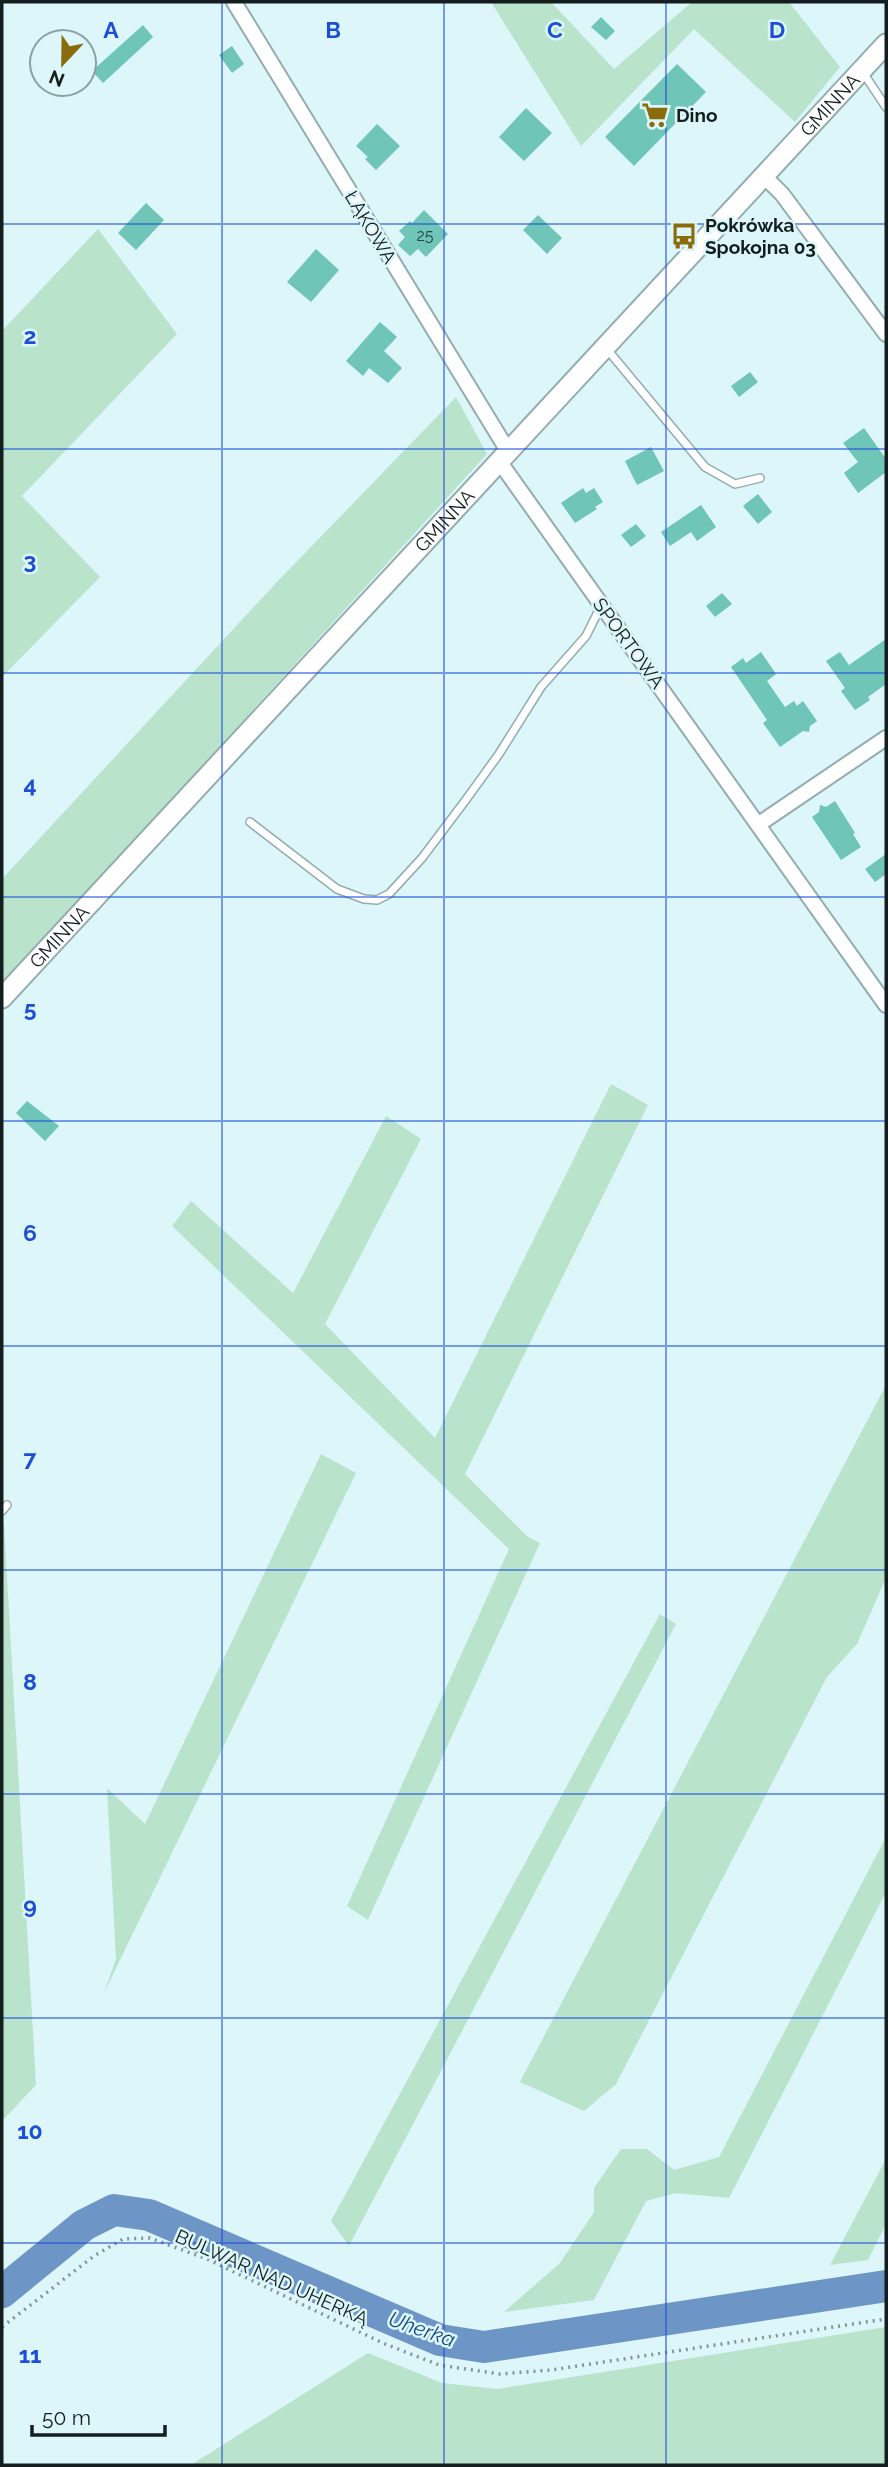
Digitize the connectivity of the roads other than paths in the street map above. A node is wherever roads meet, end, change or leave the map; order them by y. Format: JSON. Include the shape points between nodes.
{"nodes":[{"id":1,"x":234,"y":2,"type":"edge"},
{"id":2,"x":886,"y":44,"type":"edge"},
{"id":3,"x":862,"y":70,"type":"junction"},
{"id":4,"x":886,"y":107,"type":"edge"},
{"id":5,"x":764,"y":176,"type":"junction"},
{"id":6,"x":886,"y":334,"type":"edge"},
{"id":7,"x":605,"y":348,"type":"junction"},
{"id":8,"x":503,"y":456,"type":"junction"},
{"id":9,"x":761,"y":478,"type":"dead end"},
{"id":10,"x":602,"y":606,"type":"junction"},
{"id":11,"x":886,"y":738,"type":"edge"},
{"id":12,"x":250,"y":822,"type":"dead end"},
{"id":13,"x":759,"y":824,"type":"junction"},
{"id":14,"x":2,"y":998,"type":"edge"},
{"id":15,"x":886,"y":1005,"type":"edge"}],
"edges":[{"from":1,"to":8,"type":"street","name":"ŁĄKOWA"},
{"from":2,"to":3,"type":"main road","name":"GMINNA"},
{"from":3,"to":4,"type":"lane"},
{"from":3,"to":5,"type":"main road","name":"GMINNA"},
{"from":5,"to":6,"type":"street"},
{"from":5,"to":7,"type":"main road","name":"GMINNA"},
{"from":7,"to":8,"type":"main road","name":"GMINNA"},
{"from":7,"to":9,"type":"lane","via":[[705,467],[734,484]]},
{"from":8,"to":10,"type":"street","name":"SPORTOWA"},
{"from":8,"to":14,"type":"main road","name":"GMINNA"},
{"from":10,"to":12,"type":"lane","via":[[586,636],[541,687],[465,801],[389,894],[364,900],[337,889]]},
{"from":10,"to":13,"type":"street","name":"SPORTOWA"},
{"from":11,"to":13,"type":"street"},
{"from":13,"to":15,"type":"street","name":"SPORTOWA"}]}
